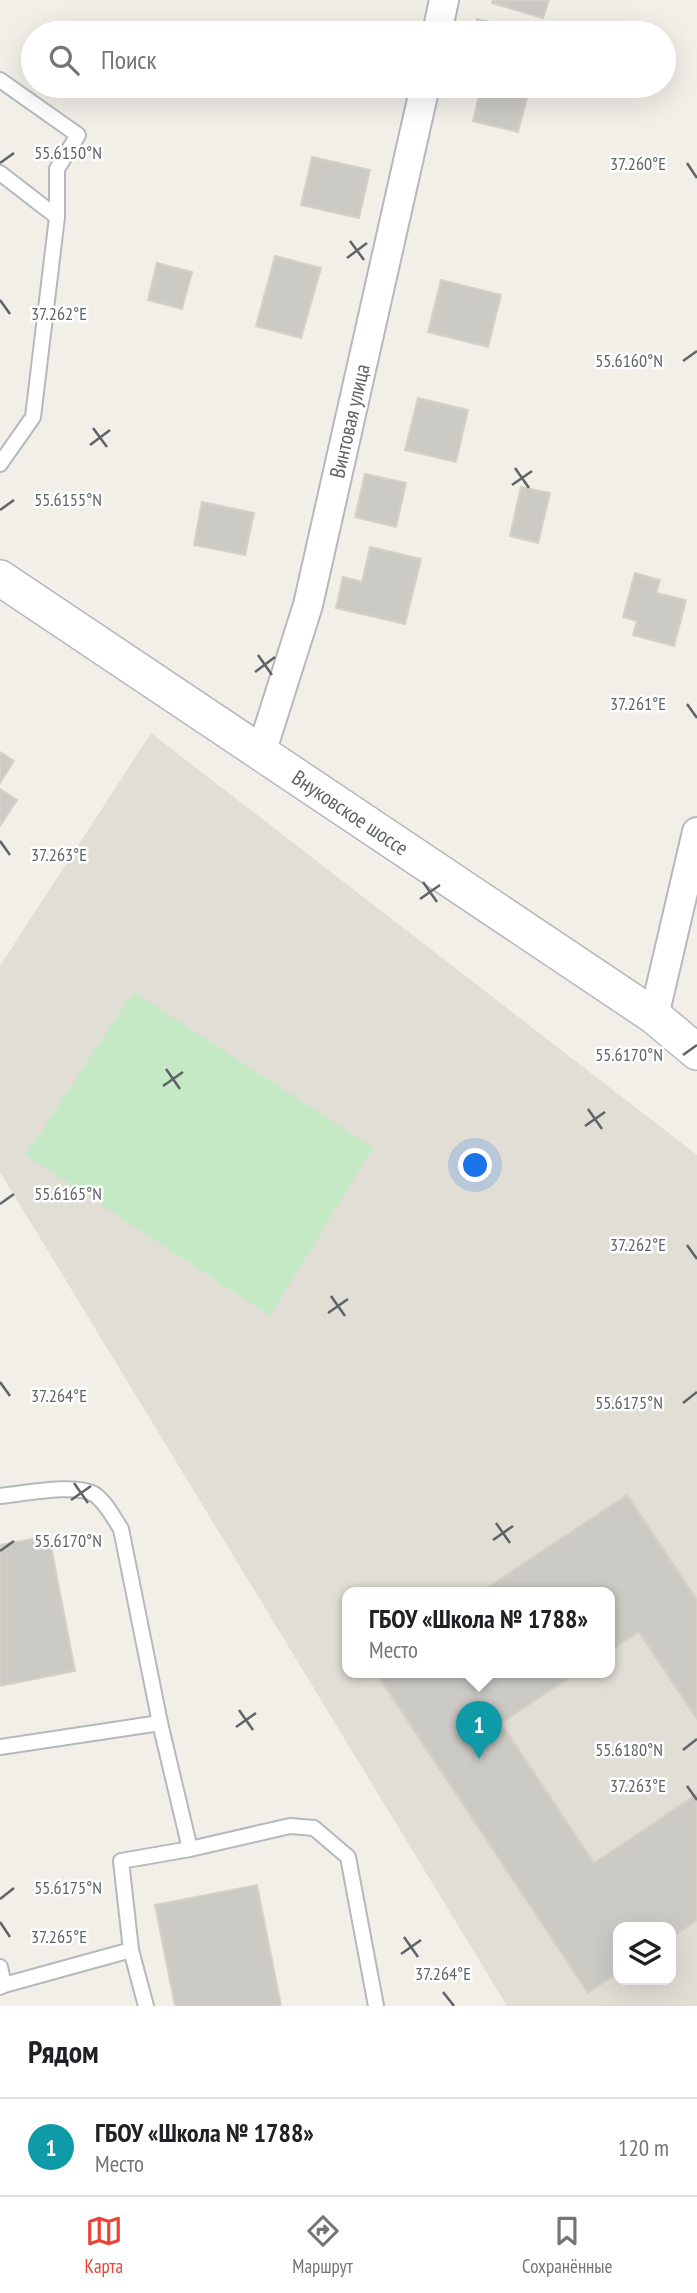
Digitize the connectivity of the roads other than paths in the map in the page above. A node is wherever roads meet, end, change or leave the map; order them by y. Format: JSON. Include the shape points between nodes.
{"nodes":[{"id":1,"x":444,"y":0,"type":"edge"},
{"id":2,"x":440,"y":21,"type":"edge"},
{"id":3,"x":0,"y":80,"type":"edge"},
{"id":4,"x":21,"y":95,"type":"edge"},
{"id":5,"x":26,"y":98,"type":"edge"},
{"id":6,"x":422,"y":98,"type":"edge"},
{"id":7,"x":0,"y":173,"type":"edge"},
{"id":8,"x":57,"y":217,"type":"junction"},
{"id":9,"x":0,"y":464,"type":"edge"},
{"id":10,"x":0,"y":578,"type":"edge"},
{"id":11,"x":261,"y":753,"type":"junction"},
{"id":12,"x":697,"y":832,"type":"edge"},
{"id":13,"x":654,"y":1016,"type":"junction"},
{"id":14,"x":697,"y":1052,"type":"edge"},
{"id":15,"x":0,"y":1496,"type":"edge"},
{"id":16,"x":160,"y":1723,"type":"junction"},
{"id":17,"x":0,"y":1747,"type":"edge"},
{"id":18,"x":190,"y":1849,"type":"junction"},
{"id":19,"x":131,"y":1950,"type":"junction"},
{"id":20,"x":0,"y":1967,"type":"edge"},
{"id":21,"x":2,"y":1986,"type":"edge"},
{"id":22,"x":146,"y":2006,"type":"edge"},
{"id":23,"x":376,"y":2006,"type":"edge"}],
"edges":[{"from":1,"to":2,"type":"street"},
{"from":3,"to":4,"type":"lane"},
{"from":5,"to":8,"type":"lane","via":[[78,135],[57,169]]},
{"from":6,"to":11,"type":"street","name":"Винтовая улица","via":[[308,605]]},
{"from":7,"to":8,"type":"lane"},
{"from":8,"to":9,"type":"lane","via":[[33,417]]},
{"from":10,"to":11,"type":"street","name":"Внуковское шоссе"},
{"from":11,"to":13,"type":"street","name":"Внуковское шоссе"},
{"from":12,"to":13,"type":"street"},
{"from":13,"to":14,"type":"street","name":"Внуковское шоссе"},
{"from":15,"to":16,"type":"lane","via":[[81,1488],[108,1508],[121,1529]]},
{"from":16,"to":17,"type":"lane"},
{"from":16,"to":18,"type":"lane"},
{"from":18,"to":19,"type":"lane","via":[[121,1861]]},
{"from":18,"to":23,"type":"lane","via":[[290,1826],[314,1829],[340,1850],[348,1857]]},
{"from":19,"to":21,"type":"lane"},
{"from":19,"to":22,"type":"lane"},
{"from":20,"to":21,"type":"lane"}]}
